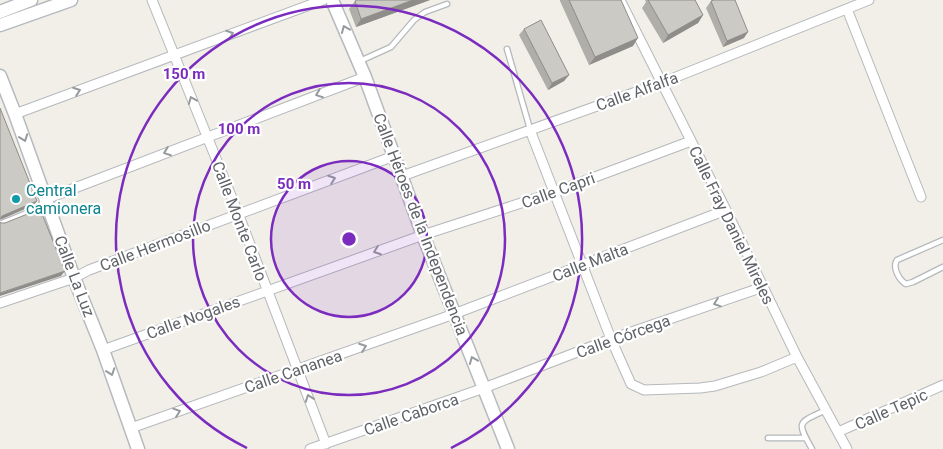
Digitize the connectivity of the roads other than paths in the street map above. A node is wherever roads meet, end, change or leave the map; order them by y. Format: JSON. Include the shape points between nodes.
{"nodes":[{"id":1,"x":31,"y":0,"type":"edge"},
{"id":2,"x":71,"y":0,"type":"edge"},
{"id":3,"x":152,"y":0,"type":"edge"},
{"id":4,"x":323,"y":0,"type":"edge"},
{"id":5,"x":332,"y":0,"type":"edge"},
{"id":6,"x":620,"y":0,"type":"edge"},
{"id":7,"x":869,"y":0,"type":"edge"},
{"id":8,"x":447,"y":4,"type":"dead end"},
{"id":9,"x":847,"y":9,"type":"junction"},
{"id":10,"x":0,"y":12,"type":"edge"},
{"id":11,"x":0,"y":25,"type":"edge"},
{"id":12,"x":506,"y":49,"type":"dead end"},
{"id":13,"x":174,"y":55,"type":"junction"},
{"id":14,"x":358,"y":61,"type":"junction"},
{"id":15,"x":0,"y":76,"type":"edge"},
{"id":16,"x":365,"y":77,"type":"junction"},
{"id":17,"x":661,"y":83,"type":"junction"},
{"id":18,"x":15,"y":114,"type":"junction"},
{"id":19,"x":530,"y":130,"type":"junction"},
{"id":20,"x":207,"y":136,"type":"junction"},
{"id":21,"x":691,"y":141,"type":"junction"},
{"id":22,"x":394,"y":156,"type":"junction"},
{"id":23,"x":402,"y":176,"type":"junction"},
{"id":24,"x":555,"y":192,"type":"junction"},
{"id":25,"x":921,"y":197,"type":"dead end"},
{"id":26,"x":46,"y":199,"type":"junction"},
{"id":27,"x":726,"y":210,"type":"junction"},
{"id":28,"x":238,"y":213,"type":"junction"},
{"id":29,"x":0,"y":224,"type":"edge"},
{"id":30,"x":423,"y":235,"type":"junction"},
{"id":31,"x":943,"y":240,"type":"edge"},
{"id":32,"x":582,"y":265,"type":"junction"},
{"id":33,"x":943,"y":267,"type":"edge"},
{"id":34,"x":74,"y":278,"type":"junction"},
{"id":35,"x":763,"y":287,"type":"junction"},
{"id":36,"x":267,"y":291,"type":"junction"},
{"id":37,"x":0,"y":303,"type":"edge"},
{"id":38,"x":454,"y":314,"type":"junction"},
{"id":39,"x":611,"y":340,"type":"junction"},
{"id":40,"x":103,"y":350,"type":"junction"},
{"id":41,"x":797,"y":358,"type":"junction"},
{"id":42,"x":298,"y":370,"type":"junction"},
{"id":43,"x":943,"y":385,"type":"edge"},
{"id":44,"x":484,"y":388,"type":"junction"},
{"id":45,"x":826,"y":410,"type":"junction"},
{"id":46,"x":131,"y":428,"type":"junction"},
{"id":47,"x":838,"y":432,"type":"junction"},
{"id":48,"x":768,"y":438,"type":"dead end"},
{"id":49,"x":806,"y":438,"type":"junction"},
{"id":50,"x":326,"y":444,"type":"junction"},
{"id":51,"x":506,"y":444,"type":"edge"},
{"id":52,"x":138,"y":449,"type":"edge"},
{"id":53,"x":310,"y":449,"type":"edge"},
{"id":54,"x":812,"y":449,"type":"edge"},
{"id":55,"x":847,"y":449,"type":"edge"}],
"edges":[{"from":1,"to":10,"type":"street"},
{"from":2,"to":11,"type":"street"},
{"from":3,"to":13,"type":"street","name":"Calle Monte Carlo"},
{"from":13,"to":4,"type":"street","one_way":true},
{"from":14,"to":5,"type":"street","name":"Calle Héroes de la Independencia","one_way":true},
{"from":6,"to":17,"type":"street","name":"Calle Fray Daniel Mireles"},
{"from":7,"to":9,"type":"street","name":"Calle Alfalfa"},
{"from":8,"to":14,"type":"lane","via":[[414,20],[392,47]]},
{"from":9,"to":17,"type":"street","name":"Calle Alfalfa"},
{"from":9,"to":25,"type":"street"},
{"from":12,"to":19,"type":"lane"},
{"from":18,"to":13,"type":"street","one_way":true},
{"from":20,"to":13,"type":"street","name":"Calle Monte Carlo","one_way":true},
{"from":14,"to":16,"type":"street","name":"Calle Héroes de la Independencia"},
{"from":15,"to":18,"type":"street","name":"Calle La Luz"},
{"from":16,"to":20,"type":"street","one_way":true},
{"from":16,"to":22,"type":"street","name":"Calle Héroes de la Independencia"},
{"from":17,"to":19,"type":"street","name":"Calle Alfalfa"},
{"from":17,"to":21,"type":"street","name":"Calle Fray Daniel Mireles"},
{"from":18,"to":26,"type":"street","name":"Calle La Luz","one_way":true},
{"from":19,"to":23,"type":"street","name":"Calle Alfalfa"},
{"from":19,"to":24,"type":"street"},
{"from":20,"to":26,"type":"street","one_way":true},
{"from":20,"to":28,"type":"street","name":"Calle Monte Carlo"},
{"from":21,"to":24,"type":"street","name":"Calle Capri"},
{"from":21,"to":27,"type":"street","name":"Calle Fray Daniel Mireles"},
{"from":22,"to":23,"type":"street","name":"Calle Héroes de la Independencia"},
{"from":28,"to":22,"type":"street","name":"Calle Hermosillo","one_way":true},
{"from":23,"to":30,"type":"street","name":"Calle Héroes de la Independencia"},
{"from":24,"to":30,"type":"street","name":"Calle Capri"},
{"from":24,"to":32,"type":"street"},
{"from":26,"to":29,"type":"lane","via":[[34,210]]},
{"from":26,"to":34,"type":"street","name":"Calle La Luz"},
{"from":27,"to":32,"type":"street","name":"Calle Malta"},
{"from":27,"to":35,"type":"street","name":"Calle Fray Daniel Mireles"},
{"from":28,"to":34,"type":"street","name":"Calle Hermosillo"},
{"from":28,"to":36,"type":"street","name":"Calle Monte Carlo"},
{"from":30,"to":36,"type":"street","name":"Calle Nogales","one_way":true},
{"from":30,"to":38,"type":"street","name":"Calle Héroes de la Independencia"},
{"from":31,"to":33,"type":"lane","via":[[897,260],[895,268],[906,284]]},
{"from":32,"to":38,"type":"street","name":"Calle Malta"},
{"from":32,"to":39,"type":"street"},
{"from":34,"to":37,"type":"street","name":"Calle Hermosillo"},
{"from":34,"to":40,"type":"street","name":"Calle La Luz"},
{"from":35,"to":39,"type":"street","name":"Calle Córcega","one_way":true},
{"from":35,"to":41,"type":"street","name":"Calle Fray Daniel Mireles"},
{"from":36,"to":40,"type":"street","name":"Calle Nogales"},
{"from":36,"to":42,"type":"street","name":"Calle Monte Carlo"},
{"from":42,"to":38,"type":"street","name":"Calle Cananea","one_way":true},
{"from":44,"to":38,"type":"street","name":"Calle Héroes de la Independencia","one_way":true},
{"from":39,"to":41,"type":"street","via":[[631,384],[644,390],[700,388],[730,382]]},
{"from":39,"to":44,"type":"street","name":"Calle Córcega"},
{"from":40,"to":46,"type":"street","name":"Calle La Luz","one_way":true},
{"from":41,"to":45,"type":"street","name":"Calle Fray Daniel Mireles"},
{"from":46,"to":42,"type":"street","name":"Calle Cananea","one_way":true},
{"from":50,"to":42,"type":"street","name":"Calle Monte Carlo","one_way":true},
{"from":43,"to":47,"type":"street","name":"Calle Tepic"},
{"from":44,"to":50,"type":"street","name":"Calle Caborca"},
{"from":44,"to":51,"type":"street","name":"Calle Héroes de la Independencia"},
{"from":45,"to":47,"type":"street","name":"Calle Fray Daniel Mireles"},
{"from":45,"to":49,"type":"lane","via":[[802,424]]},
{"from":46,"to":52,"type":"street","name":"Calle La Luz"},
{"from":47,"to":55,"type":"street","name":"Calle Fray Daniel Mireles"},
{"from":48,"to":49,"type":"lane"},
{"from":49,"to":54,"type":"lane"},
{"from":50,"to":53,"type":"street","name":"Calle Caborca"}]}
